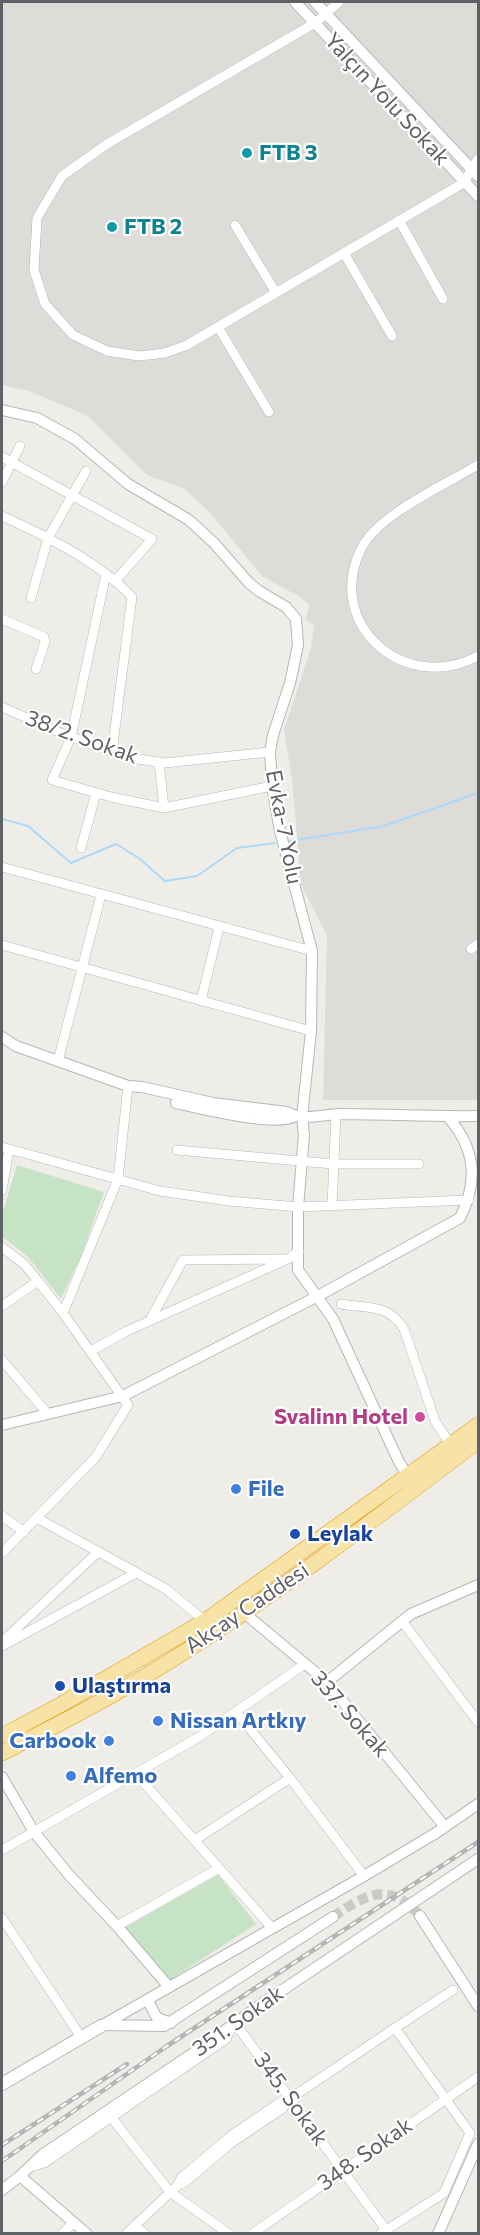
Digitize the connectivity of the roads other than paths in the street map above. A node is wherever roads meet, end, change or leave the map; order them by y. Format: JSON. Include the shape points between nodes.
{"nodes":[{"id":1,"x":295,"y":2,"type":"edge"},
{"id":2,"x":315,"y":2,"type":"edge"},
{"id":3,"x":339,"y":2,"type":"edge"},
{"id":4,"x":326,"y":13,"type":"junction"},
{"id":5,"x":315,"y":23,"type":"junction"},
{"id":6,"x":478,"y":159,"type":"edge"},
{"id":7,"x":475,"y":173,"type":"edge"},
{"id":8,"x":465,"y":182,"type":"junction"},
{"id":9,"x":478,"y":196,"type":"edge"},
{"id":10,"x":399,"y":220,"type":"junction"},
{"id":11,"x":235,"y":225,"type":"dead end"},
{"id":12,"x":344,"y":253,"type":"junction"},
{"id":13,"x":276,"y":293,"type":"junction"},
{"id":14,"x":443,"y":299,"type":"dead end"},
{"id":15,"x":218,"y":327,"type":"junction"},
{"id":16,"x":392,"y":336,"type":"dead end"},
{"id":17,"x":2,"y":410,"type":"edge"},
{"id":18,"x":269,"y":412,"type":"dead end"},
{"id":19,"x":20,"y":446,"type":"dead end"},
{"id":20,"x":2,"y":457,"type":"edge"},
{"id":21,"x":11,"y":462,"type":"junction"},
{"id":22,"x":478,"y":465,"type":"edge"},
{"id":23,"x":86,"y":471,"type":"dead end"},
{"id":24,"x":2,"y":482,"type":"edge"},
{"id":25,"x":73,"y":496,"type":"junction"},
{"id":26,"x":2,"y":516,"type":"edge"},
{"id":27,"x":48,"y":538,"type":"junction"},
{"id":28,"x":106,"y":574,"type":"junction"},
{"id":29,"x":116,"y":580,"type":"junction"},
{"id":30,"x":31,"y":598,"type":"dead end"},
{"id":31,"x":2,"y":619,"type":"edge"},
{"id":32,"x":478,"y":656,"type":"edge"},
{"id":33,"x":36,"y":669,"type":"dead end"},
{"id":34,"x":2,"y":707,"type":"edge"},
{"id":35,"x":71,"y":737,"type":"junction"},
{"id":36,"x":112,"y":752,"type":"junction"},
{"id":37,"x":270,"y":752,"type":"junction"},
{"id":38,"x":159,"y":762,"type":"junction"},
{"id":39,"x":272,"y":786,"type":"junction"},
{"id":40,"x":96,"y":793,"type":"junction"},
{"id":41,"x":164,"y":808,"type":"junction"},
{"id":42,"x":81,"y":848,"type":"dead end"},
{"id":43,"x":2,"y":867,"type":"edge"},
{"id":44,"x":101,"y":895,"type":"junction"},
{"id":45,"x":219,"y":927,"type":"junction"},
{"id":46,"x":2,"y":945,"type":"edge"},
{"id":47,"x":312,"y":951,"type":"junction"},
{"id":48,"x":83,"y":968,"type":"junction"},
{"id":49,"x":201,"y":1001,"type":"junction"},
{"id":50,"x":311,"y":1031,"type":"junction"},
{"id":51,"x":2,"y":1037,"type":"edge"},
{"id":52,"x":2,"y":1044,"type":"edge"},
{"id":53,"x":16,"y":1046,"type":"junction"},
{"id":54,"x":58,"y":1061,"type":"junction"},
{"id":55,"x":131,"y":1087,"type":"junction"},
{"id":56,"x":336,"y":1114,"type":"junction"},
{"id":57,"x":478,"y":1116,"type":"edge"},
{"id":58,"x":299,"y":1117,"type":"junction"},
{"id":59,"x":448,"y":1117,"type":"junction"},
{"id":60,"x":5,"y":1148,"type":"edge"},
{"id":61,"x":177,"y":1150,"type":"dead end"},
{"id":62,"x":301,"y":1162,"type":"junction"},
{"id":63,"x":333,"y":1164,"type":"junction"},
{"id":64,"x":419,"y":1164,"type":"dead end"},
{"id":65,"x":118,"y":1179,"type":"junction"},
{"id":66,"x":2,"y":1190,"type":"edge"},
{"id":67,"x":469,"y":1200,"type":"junction"},
{"id":68,"x":332,"y":1206,"type":"junction"},
{"id":69,"x":298,"y":1207,"type":"junction"},
{"id":70,"x":2,"y":1247,"type":"edge"},
{"id":71,"x":299,"y":1251,"type":"junction"},
{"id":72,"x":288,"y":1258,"type":"junction"},
{"id":73,"x":38,"y":1281,"type":"junction"},
{"id":74,"x":316,"y":1297,"type":"junction"},
{"id":75,"x":340,"y":1304,"type":"dead end"},
{"id":76,"x":2,"y":1306,"type":"edge"},
{"id":77,"x":63,"y":1312,"type":"junction"},
{"id":78,"x":150,"y":1320,"type":"junction"},
{"id":79,"x":91,"y":1351,"type":"junction"},
{"id":80,"x":2,"y":1360,"type":"edge"},
{"id":81,"x":123,"y":1396,"type":"junction"},
{"id":82,"x":48,"y":1414,"type":"junction"},
{"id":83,"x":2,"y":1425,"type":"edge"},
{"id":84,"x":478,"y":1425,"type":"edge"},
{"id":85,"x":478,"y":1441,"type":"edge"},
{"id":86,"x":450,"y":1444,"type":"junction"},
{"id":87,"x":407,"y":1474,"type":"junction"},
{"id":88,"x":2,"y":1516,"type":"edge"},
{"id":89,"x":38,"y":1518,"type":"junction"},
{"id":90,"x":24,"y":1532,"type":"junction"},
{"id":91,"x":98,"y":1552,"type":"junction"},
{"id":92,"x":2,"y":1553,"type":"edge"},
{"id":93,"x":136,"y":1573,"type":"junction"},
{"id":94,"x":478,"y":1585,"type":"edge"},
{"id":95,"x":243,"y":1612,"type":"junction"},
{"id":96,"x":205,"y":1621,"type":"junction"},
{"id":97,"x":402,"y":1621,"type":"junction"},
{"id":98,"x":2,"y":1642,"type":"edge"},
{"id":99,"x":2,"y":1646,"type":"edge"},
{"id":100,"x":306,"y":1664,"type":"junction"},
{"id":101,"x":327,"y":1682,"type":"junction"},
{"id":102,"x":236,"y":1712,"type":"junction"},
{"id":103,"x":478,"y":1722,"type":"edge"},
{"id":104,"x":2,"y":1736,"type":"edge"},
{"id":105,"x":2,"y":1753,"type":"edge"},
{"id":106,"x":136,"y":1774,"type":"junction"},
{"id":107,"x":2,"y":1777,"type":"edge"},
{"id":108,"x":290,"y":1778,"type":"junction"},
{"id":109,"x":478,"y":1804,"type":"edge"},
{"id":110,"x":445,"y":1827,"type":"junction"},
{"id":111,"x":34,"y":1832,"type":"junction"},
{"id":112,"x":195,"y":1840,"type":"junction"},
{"id":113,"x":2,"y":1850,"type":"edge"},
{"id":114,"x":478,"y":1859,"type":"edge"},
{"id":115,"x":219,"y":1868,"type":"junction"},
{"id":116,"x":364,"y":1876,"type":"junction"},
{"id":117,"x":420,"y":1916,"type":"tunnel mouth"},
{"id":118,"x":333,"y":1917,"type":"tunnel mouth"},
{"id":119,"x":2,"y":1918,"type":"edge"},
{"id":120,"x":117,"y":1926,"type":"junction"},
{"id":121,"x":272,"y":1928,"type":"junction"},
{"id":122,"x":169,"y":1987,"type":"junction"},
{"id":123,"x":453,"y":1990,"type":"dead end"},
{"id":124,"x":148,"y":2001,"type":"junction"},
{"id":125,"x":478,"y":2006,"type":"edge"},
{"id":126,"x":130,"y":2010,"type":"junction"},
{"id":127,"x":171,"y":2023,"type":"junction"},
{"id":128,"x":233,"y":2024,"type":"junction"},
{"id":129,"x":132,"y":2025,"type":"junction"},
{"id":130,"x":101,"y":2026,"type":"junction"},
{"id":131,"x":157,"y":2028,"type":"junction"},
{"id":132,"x":395,"y":2028,"type":"junction"},
{"id":133,"x":81,"y":2037,"type":"junction"},
{"id":134,"x":478,"y":2077,"type":"edge"},
{"id":135,"x":2,"y":2084,"type":"edge"},
{"id":136,"x":446,"y":2098,"type":"junction"},
{"id":137,"x":289,"y":2099,"type":"junction"},
{"id":138,"x":109,"y":2114,"type":"junction"},
{"id":139,"x":478,"y":2144,"type":"edge"},
{"id":140,"x":342,"y":2169,"type":"junction"},
{"id":141,"x":20,"y":2176,"type":"junction"},
{"id":142,"x":174,"y":2189,"type":"junction"},
{"id":143,"x":2,"y":2190,"type":"edge"},
{"id":144,"x":73,"y":2223,"type":"junction"},
{"id":145,"x":134,"y":2226,"type":"junction"},
{"id":146,"x":386,"y":2232,"type":"edge"},
{"id":147,"x":62,"y":2234,"type":"edge"},
{"id":148,"x":87,"y":2234,"type":"edge"},
{"id":149,"x":126,"y":2234,"type":"edge"},
{"id":150,"x":145,"y":2234,"type":"edge"},
{"id":151,"x":229,"y":2234,"type":"edge"},
{"id":152,"x":252,"y":2234,"type":"edge"},
{"id":153,"x":438,"y":2234,"type":"edge"}],
"edges":[{"from":1,"to":5,"type":"street","name":"Yalçın Yolu Sokak"},
{"from":2,"to":4,"type":"street","name":"Yalçın Yolu Sokak"},
{"from":3,"to":4,"type":"street"},
{"from":4,"to":5,"type":"street"},
{"from":4,"to":7,"type":"street","name":"Yalçın Yolu Sokak"},
{"from":5,"to":8,"type":"street","name":"Yalçın Yolu Sokak"},
{"from":5,"to":15,"type":"street","via":[[107,144],[62,176],[37,218],[33,270],[45,304],[73,335],[107,351],[139,356],[187,345]]},
{"from":6,"to":7,"type":"street"},
{"from":7,"to":8,"type":"street"},
{"from":8,"to":9,"type":"street","name":"Yalçın Yolu Sokak"},
{"from":8,"to":10,"type":"street"},
{"from":10,"to":12,"type":"street"},
{"from":10,"to":14,"type":"street"},
{"from":11,"to":13,"type":"street"},
{"from":12,"to":13,"type":"street"},
{"from":12,"to":16,"type":"street"},
{"from":13,"to":15,"type":"street"},
{"from":15,"to":18,"type":"street"},
{"from":17,"to":37,"type":"street","name":"Evka-7 Yolu","via":[[37,418],[75,438],[128,484],[189,520],[249,583],[292,611],[298,626],[298,645]]},
{"from":19,"to":21,"type":"street"},
{"from":20,"to":21,"type":"street"},
{"from":21,"to":24,"type":"street"},
{"from":21,"to":25,"type":"street"},
{"from":22,"to":32,"type":"street","via":[[401,509],[373,531],[361,548],[352,574],[351,594],[359,622],[376,644],[411,666],[432,669]]},
{"from":23,"to":25,"type":"street"},
{"from":25,"to":27,"type":"street"},
{"from":25,"to":29,"type":"street","via":[[152,539]]},
{"from":26,"to":27,"type":"street"},
{"from":27,"to":28,"type":"street"},
{"from":27,"to":30,"type":"street"},
{"from":28,"to":29,"type":"street"},
{"from":28,"to":35,"type":"street"},
{"from":29,"to":36,"type":"street","via":[[132,597]]},
{"from":31,"to":33,"type":"street","via":[[44,637]]},
{"from":34,"to":35,"type":"street","name":"38/2. Sokak"},
{"from":35,"to":36,"type":"street","name":"38/2. Sokak"},
{"from":35,"to":40,"type":"street","via":[[52,780]]},
{"from":36,"to":38,"type":"street","name":"38/2. Sokak"},
{"from":37,"to":38,"type":"street","name":"38/2. Sokak"},
{"from":37,"to":39,"type":"street","name":"Evka-7 Yolu"},
{"from":38,"to":41,"type":"street"},
{"from":39,"to":41,"type":"street"},
{"from":39,"to":47,"type":"street","name":"Evka-7 Yolu"},
{"from":40,"to":41,"type":"street"},
{"from":40,"to":42,"type":"street"},
{"from":43,"to":44,"type":"street"},
{"from":44,"to":45,"type":"street"},
{"from":44,"to":48,"type":"street"},
{"from":45,"to":47,"type":"street"},
{"from":45,"to":49,"type":"street"},
{"from":46,"to":48,"type":"street"},
{"from":47,"to":50,"type":"street","name":"Evka-7 Yolu"},
{"from":48,"to":49,"type":"street"},
{"from":48,"to":54,"type":"street"},
{"from":49,"to":50,"type":"street"},
{"from":50,"to":58,"type":"street","name":"Evka-7 Yolu"},
{"from":51,"to":53,"type":"street"},
{"from":52,"to":53,"type":"street"},
{"from":53,"to":54,"type":"street"},
{"from":54,"to":55,"type":"street"},
{"from":55,"to":58,"type":"street","via":[[142,1094],[248,1118]]},
{"from":55,"to":65,"type":"street"},
{"from":56,"to":58,"type":"street"},
{"from":56,"to":59,"type":"street"},
{"from":56,"to":63,"type":"street"},
{"from":57,"to":59,"type":"street"},
{"from":58,"to":62,"type":"street","name":"Evka-7 Yolu","via":[[303,1135]]},
{"from":59,"to":67,"type":"street","via":[[470,1154],[473,1175]]},
{"from":60,"to":65,"type":"street"},
{"from":60,"to":66,"type":"street"},
{"from":61,"to":62,"type":"street"},
{"from":62,"to":63,"type":"street"},
{"from":62,"to":69,"type":"street","name":"Evka-7 Yolu"},
{"from":63,"to":64,"type":"street"},
{"from":63,"to":68,"type":"street"},
{"from":65,"to":69,"type":"street","via":[[160,1191]]},
{"from":65,"to":77,"type":"street"},
{"from":67,"to":68,"type":"street"},
{"from":67,"to":74,"type":"street","via":[[460,1218]]},
{"from":68,"to":69,"type":"street"},
{"from":69,"to":71,"type":"street","name":"Evka-7 Yolu"},
{"from":70,"to":73,"type":"street"},
{"from":71,"to":72,"type":"street"},
{"from":71,"to":74,"type":"street","name":"Evka-7 Yolu","via":[[298,1270]]},
{"from":72,"to":78,"type":"street"},
{"from":72,"to":78,"type":"street","via":[[183,1260]]},
{"from":73,"to":76,"type":"street"},
{"from":73,"to":77,"type":"street"},
{"from":74,"to":81,"type":"street"},
{"from":74,"to":87,"type":"street","name":"Evka-7 Yolu","via":[[333,1319]]},
{"from":75,"to":86,"type":"street","via":[[384,1309],[399,1322],[435,1421]]},
{"from":77,"to":79,"type":"street"},
{"from":78,"to":79,"type":"street"},
{"from":79,"to":81,"type":"street"},
{"from":80,"to":82,"type":"street"},
{"from":81,"to":82,"type":"street"},
{"from":81,"to":89,"type":"street","via":[[128,1405],[95,1458]]},
{"from":82,"to":83,"type":"street"},
{"from":84,"to":86,"type":"highway","name":"Akçay Caddesi"},
{"from":85,"to":95,"type":"highway","name":"Akçay Caddesi","via":[[350,1538]]},
{"from":86,"to":87,"type":"highway","name":"Akçay Caddesi"},
{"from":87,"to":96,"type":"highway","name":"Akçay Caddesi"},
{"from":88,"to":90,"type":"street"},
{"from":89,"to":90,"type":"street"},
{"from":89,"to":91,"type":"street"},
{"from":90,"to":92,"type":"street"},
{"from":91,"to":93,"type":"street"},
{"from":91,"to":98,"type":"street"},
{"from":93,"to":96,"type":"street","via":[[166,1589]]},
{"from":93,"to":99,"type":"street"},
{"from":94,"to":97,"type":"street"},
{"from":95,"to":100,"type":"street","name":"337. Sokak"},
{"from":95,"to":105,"type":"highway","name":"Akçay Caddesi","via":[[168,1662]]},
{"from":96,"to":104,"type":"highway","name":"Akçay Caddesi"},
{"from":97,"to":101,"type":"street"},
{"from":97,"to":103,"type":"street"},
{"from":100,"to":101,"type":"street","name":"337. Sokak"},
{"from":100,"to":102,"type":"street"},
{"from":101,"to":110,"type":"street","name":"337. Sokak"},
{"from":102,"to":106,"type":"street"},
{"from":102,"to":108,"type":"street"},
{"from":106,"to":111,"type":"street"},
{"from":106,"to":112,"type":"street"},
{"from":107,"to":111,"type":"street"},
{"from":108,"to":112,"type":"street"},
{"from":108,"to":116,"type":"street"},
{"from":109,"to":110,"type":"street"},
{"from":110,"to":116,"type":"street"},
{"from":111,"to":113,"type":"street"},
{"from":111,"to":120,"type":"street"},
{"from":112,"to":115,"type":"street"},
{"from":114,"to":128,"type":"street","name":"351. Sokak"},
{"from":115,"to":120,"type":"street"},
{"from":115,"to":121,"type":"street"},
{"from":116,"to":121,"type":"street"},
{"from":117,"to":125,"type":"street"},
{"from":118,"to":127,"type":"street"},
{"from":119,"to":133,"type":"street"},
{"from":120,"to":122,"type":"street"},
{"from":121,"to":122,"type":"street"},
{"from":122,"to":124,"type":"street"},
{"from":123,"to":132,"type":"street"},
{"from":124,"to":126,"type":"street"},
{"from":124,"to":127,"type":"street","via":[[157,2018]]},
{"from":126,"to":129,"type":"street"},
{"from":126,"to":130,"type":"street"},
{"from":126,"to":131,"type":"street"},
{"from":127,"to":131,"type":"street"},
{"from":128,"to":137,"type":"street","name":"345. Sokak"},
{"from":128,"to":138,"type":"street","name":"351. Sokak"},
{"from":129,"to":130,"type":"street"},
{"from":129,"to":131,"type":"street"},
{"from":130,"to":133,"type":"main road"},
{"from":132,"to":136,"type":"street"},
{"from":132,"to":137,"type":"street"},
{"from":133,"to":135,"type":"main road"},
{"from":134,"to":136,"type":"street","name":"348. Sokak"},
{"from":136,"to":140,"type":"street","name":"348. Sokak"},
{"from":136,"to":146,"type":"street","via":[[470,2133],[444,2193]]},
{"from":137,"to":140,"type":"street","name":"345. Sokak"},
{"from":137,"to":142,"type":"street","via":[[283,2108]]},
{"from":138,"to":141,"type":"street","name":"351. Sokak","via":[[42,2155]]},
{"from":138,"to":142,"type":"street"},
{"from":139,"to":153,"type":"street"},
{"from":140,"to":146,"type":"street","name":"345. Sokak"},
{"from":140,"to":152,"type":"street","name":"348. Sokak"},
{"from":141,"to":143,"type":"street","name":"351. Sokak"},
{"from":141,"to":144,"type":"street"},
{"from":142,"to":145,"type":"street"},
{"from":142,"to":151,"type":"street"},
{"from":144,"to":147,"type":"street"},
{"from":144,"to":148,"type":"street"},
{"from":145,"to":149,"type":"street"},
{"from":145,"to":150,"type":"street"}]}
